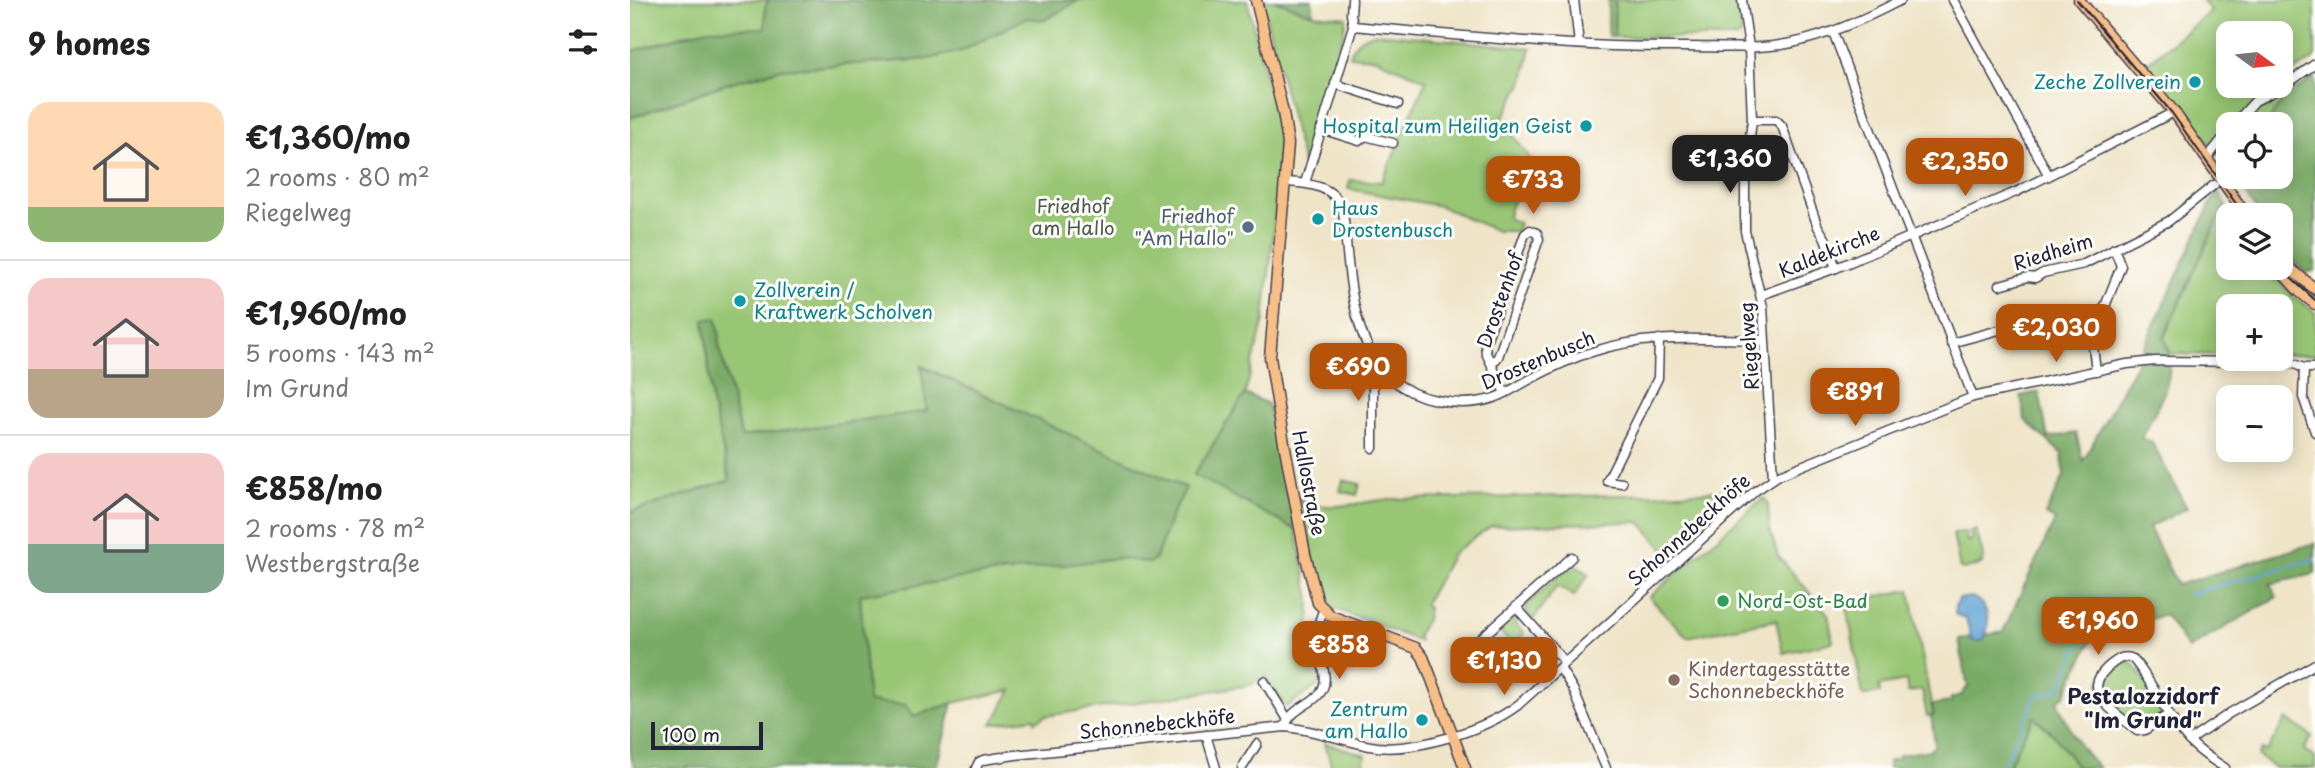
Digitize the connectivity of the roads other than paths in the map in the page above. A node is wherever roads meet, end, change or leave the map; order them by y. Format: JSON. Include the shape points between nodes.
{"nodes":[{"id":1,"x":1256,"y":0,"type":"edge"},
{"id":2,"x":1352,"y":0,"type":"edge"},
{"id":3,"x":1574,"y":0,"type":"edge"},
{"id":4,"x":1742,"y":0,"type":"edge"},
{"id":5,"x":1901,"y":0,"type":"edge"},
{"id":6,"x":1953,"y":0,"type":"edge"},
{"id":7,"x":2079,"y":0,"type":"edge"},
{"id":8,"x":1353,"y":26,"type":"junction"},
{"id":9,"x":1833,"y":32,"type":"junction"},
{"id":10,"x":1579,"y":44,"type":"junction"},
{"id":11,"x":1749,"y":47,"type":"junction"},
{"id":12,"x":2315,"y":64,"type":"edge"},
{"id":13,"x":1335,"y":84,"type":"junction"},
{"id":14,"x":1398,"y":104,"type":"dead end"},
{"id":15,"x":2174,"y":112,"type":"junction"},
{"id":16,"x":2245,"y":112,"type":"edge"},
{"id":17,"x":1752,"y":120,"type":"junction"},
{"id":18,"x":1321,"y":129,"type":"junction"},
{"id":19,"x":1393,"y":143,"type":"dead end"},
{"id":20,"x":2216,"y":147,"type":"edge"},
{"id":21,"x":2207,"y":158,"type":"junction"},
{"id":22,"x":2049,"y":176,"type":"junction"},
{"id":23,"x":1285,"y":182,"type":"junction"},
{"id":24,"x":1305,"y":183,"type":"junction"},
{"id":25,"x":2214,"y":185,"type":"dead end"},
{"id":26,"x":2238,"y":203,"type":"edge"},
{"id":27,"x":1911,"y":235,"type":"junction"},
{"id":28,"x":2115,"y":248,"type":"junction"},
{"id":29,"x":1836,"y":268,"type":"junction"},
{"id":30,"x":2293,"y":269,"type":"edge"},
{"id":31,"x":2289,"y":280,"type":"edge"},
{"id":32,"x":2313,"y":284,"type":"edge"},
{"id":33,"x":2000,"y":285,"type":"dead end"},
{"id":34,"x":2299,"y":291,"type":"junction"},
{"id":35,"x":1761,"y":295,"type":"junction"},
{"id":36,"x":2315,"y":304,"type":"edge"},
{"id":37,"x":2061,"y":328,"type":"dead end"},
{"id":38,"x":1659,"y":339,"type":"junction"},
{"id":39,"x":1764,"y":341,"type":"junction"},
{"id":40,"x":1951,"y":343,"type":"junction"},
{"id":41,"x":2315,"y":362,"type":"edge"},
{"id":42,"x":1492,"y":364,"type":"junction"},
{"id":43,"x":2302,"y":366,"type":"junction"},
{"id":44,"x":2315,"y":368,"type":"edge"},
{"id":45,"x":1380,"y":369,"type":"junction"},
{"id":46,"x":2096,"y":371,"type":"junction"},
{"id":47,"x":1505,"y":393,"type":"junction"},
{"id":48,"x":1973,"y":397,"type":"junction"},
{"id":49,"x":2315,"y":432,"type":"edge"},
{"id":50,"x":1373,"y":448,"type":"dead end"},
{"id":51,"x":1773,"y":478,"type":"junction"},
{"id":52,"x":1622,"y":483,"type":"dead end"},
{"id":53,"x":1572,"y":557,"type":"dead end"},
{"id":54,"x":1516,"y":607,"type":"junction"},
{"id":55,"x":1323,"y":611,"type":"junction"},
{"id":56,"x":1462,"y":655,"type":"dead end"},
{"id":57,"x":2315,"y":664,"type":"edge"},
{"id":58,"x":1562,"y":665,"type":"junction"},
{"id":59,"x":1264,"y":681,"type":"dead end"},
{"id":60,"x":2169,"y":714,"type":"junction"},
{"id":61,"x":1286,"y":722,"type":"junction"},
{"id":62,"x":1206,"y":735,"type":"junction"},
{"id":63,"x":1453,"y":736,"type":"junction"},
{"id":64,"x":2189,"y":741,"type":"junction"},
{"id":65,"x":1257,"y":744,"type":"dead end"},
{"id":66,"x":978,"y":765,"type":"edge"},
{"id":67,"x":1216,"y":768,"type":"edge"},
{"id":68,"x":1242,"y":768,"type":"edge"},
{"id":69,"x":1465,"y":768,"type":"edge"},
{"id":70,"x":1606,"y":768,"type":"edge"},
{"id":71,"x":2225,"y":768,"type":"edge"}],
"edges":[{"from":1,"to":23,"type":"main road","name":"Hallostraße","via":[[1285,120]]},
{"from":2,"to":8,"type":"street"},
{"from":3,"to":10,"type":"street"},
{"from":4,"to":11,"type":"street","name":"Riegelweg"},
{"from":5,"to":9,"type":"street"},
{"from":6,"to":22,"type":"street"},
{"from":7,"to":15,"type":"main road"},
{"from":8,"to":10,"type":"street"},
{"from":8,"to":13,"type":"street"},
{"from":9,"to":11,"type":"street"},
{"from":9,"to":27,"type":"street"},
{"from":10,"to":11,"type":"street"},
{"from":11,"to":17,"type":"street","name":"Riegelweg"},
{"from":12,"to":16,"type":"street"},
{"from":13,"to":14,"type":"street"},
{"from":13,"to":18,"type":"street"},
{"from":15,"to":21,"type":"main road"},
{"from":15,"to":22,"type":"street","name":"Kaldekirche"},
{"from":17,"to":29,"type":"street","via":[[1776,120],[1782,127]]},
{"from":17,"to":35,"type":"street","name":"Riegelweg","via":[[1745,231]]},
{"from":18,"to":19,"type":"street","via":[[1359,141],[1365,136]]},
{"from":18,"to":24,"type":"street"},
{"from":20,"to":21,"type":"street"},
{"from":21,"to":26,"type":"main road"},
{"from":22,"to":27,"type":"street","name":"Kaldekirche"},
{"from":23,"to":24,"type":"street","name":"Drostenbusch"},
{"from":23,"to":55,"type":"main road","name":"Hallostraße","via":[[1270,357],[1298,523]]},
{"from":24,"to":45,"type":"street","name":"Drostenbusch","via":[[1329,191],[1339,200],[1357,318]]},
{"from":25,"to":28,"type":"street","name":"Riedheim","via":[[2169,221]]},
{"from":27,"to":29,"type":"street","name":"Kaldekirche"},
{"from":27,"to":40,"type":"street"},
{"from":28,"to":33,"type":"street","name":"Riedheim","via":[[2084,264]]},
{"from":28,"to":46,"type":"street","name":"Riedheim","via":[[2121,266],[2092,339]]},
{"from":29,"to":35,"type":"street","name":"Kaldekirche"},
{"from":30,"to":32,"type":"main road"},
{"from":31,"to":34,"type":"main road"},
{"from":32,"to":34,"type":"street"},
{"from":34,"to":36,"type":"main road"},
{"from":35,"to":39,"type":"street","name":"Riegelweg"},
{"from":37,"to":40,"type":"street","via":[[2040,319]]},
{"from":38,"to":39,"type":"street","name":"Drostenbusch"},
{"from":38,"to":47,"type":"street","name":"Drostenbusch","via":[[1595,351]]},
{"from":38,"to":52,"type":"street","via":[[1658,378],[1607,481]]},
{"from":39,"to":51,"type":"street","name":"Riegelweg"},
{"from":40,"to":48,"type":"street"},
{"from":41,"to":43,"type":"street","name":"Schonnebeckhöfe"},
{"from":42,"to":42,"type":"street","name":"Drostenhof","via":[[1539,239],[1530,230],[1486,344]]},
{"from":42,"to":47,"type":"street","name":"Drostenhof"},
{"from":43,"to":44,"type":"street","name":"Schonnebeckhöfe"},
{"from":43,"to":46,"type":"street","name":"Schonnebeckhöfe","via":[[2155,361]]},
{"from":43,"to":49,"type":"street","via":[[2303,392]]},
{"from":45,"to":47,"type":"street","name":"Drostenbusch","via":[[1422,398],[1465,403]]},
{"from":45,"to":50,"type":"street","via":[[1373,382]]},
{"from":46,"to":48,"type":"street","name":"Schonnebeckhöfe"},
{"from":48,"to":51,"type":"street","name":"Schonnebeckhöfe"},
{"from":51,"to":58,"type":"street","name":"Schonnebeckhöfe"},
{"from":53,"to":54,"type":"street"},
{"from":54,"to":56,"type":"street"},
{"from":54,"to":58,"type":"street"},
{"from":55,"to":61,"type":"street","via":[[1316,643],[1324,676],[1322,689]]},
{"from":55,"to":63,"type":"main road","via":[[1416,648]]},
{"from":57,"to":64,"type":"street"},
{"from":58,"to":63,"type":"street","name":"Schonnebeckhöfe","via":[[1508,713]]},
{"from":58,"to":70,"type":"street"},
{"from":59,"to":61,"type":"street"},
{"from":60,"to":60,"type":"street","via":[[2132,658],[2119,659],[2096,681],[2099,696],[2137,731]]},
{"from":60,"to":64,"type":"street"},
{"from":61,"to":62,"type":"street","name":"Schonnebeckhöfe"},
{"from":61,"to":63,"type":"street","name":"Schonnebeckhöfe","via":[[1386,748]]},
{"from":62,"to":66,"type":"street","name":"Schonnebeckhöfe","via":[[1015,755]]},
{"from":62,"to":67,"type":"street"},
{"from":63,"to":69,"type":"main road"},
{"from":64,"to":71,"type":"street"},
{"from":65,"to":68,"type":"street"}]}
